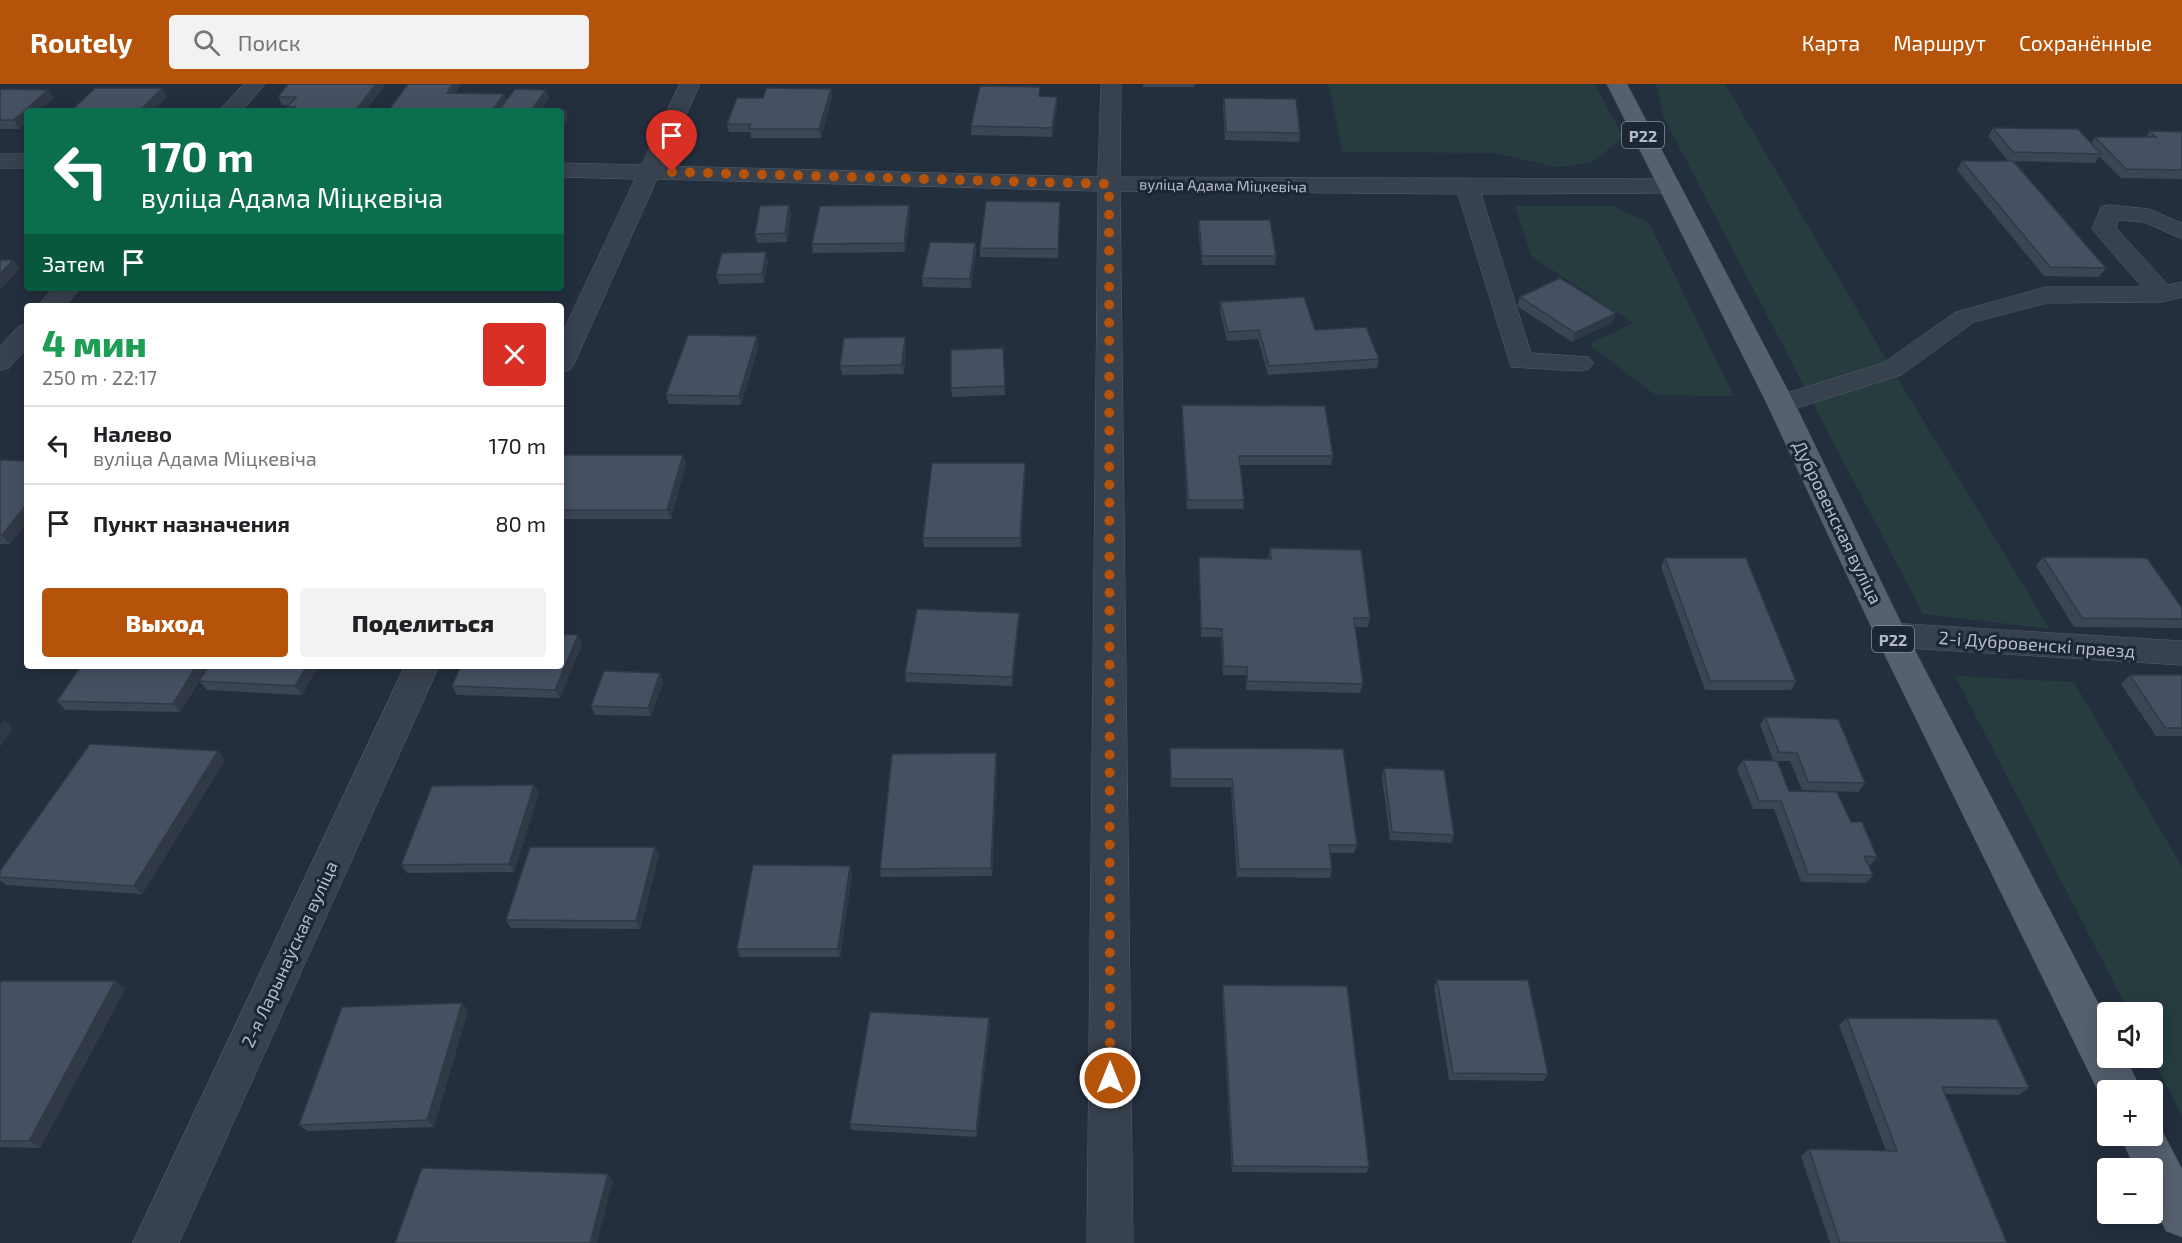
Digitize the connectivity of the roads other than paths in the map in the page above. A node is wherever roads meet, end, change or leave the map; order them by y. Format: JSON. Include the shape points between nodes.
{"nodes":[{"id":1,"x":255,"y":84,"type":"edge"},
{"id":2,"x":690,"y":84,"type":"edge"},
{"id":3,"x":1111,"y":84,"type":"edge"},
{"id":4,"x":1617,"y":84,"type":"edge"},
{"id":5,"x":233,"y":108,"type":"edge"},
{"id":6,"x":0,"y":161,"type":"edge"},
{"id":7,"x":24,"y":161,"type":"edge"},
{"id":8,"x":564,"y":170,"type":"edge"},
{"id":9,"x":649,"y":172,"type":"junction"},
{"id":10,"x":1109,"y":184,"type":"junction"},
{"id":11,"x":1668,"y":186,"type":"junction"},
{"id":12,"x":1467,"y":187,"type":"junction"},
{"id":13,"x":2182,"y":232,"type":"edge"},
{"id":14,"x":65,"y":291,"type":"edge"},
{"id":15,"x":2172,"y":292,"type":"edge"},
{"id":16,"x":54,"y":303,"type":"edge"},
{"id":17,"x":24,"y":335,"type":"edge"},
{"id":18,"x":564,"y":357,"type":"edge"},
{"id":19,"x":0,"y":362,"type":"edge"},
{"id":20,"x":1580,"y":363,"type":"dead end"},
{"id":21,"x":1781,"y":404,"type":"junction"},
{"id":22,"x":1891,"y":635,"type":"junction"},
{"id":23,"x":2182,"y":653,"type":"edge"},
{"id":24,"x":421,"y":669,"type":"edge"},
{"id":25,"x":2115,"y":1080,"type":"edge"},
{"id":26,"x":2147,"y":1146,"type":"edge"},
{"id":27,"x":2182,"y":1215,"type":"edge"},
{"id":28,"x":156,"y":1243,"type":"edge"},
{"id":29,"x":1110,"y":1243,"type":"edge"}],
"edges":[{"from":1,"to":5,"type":"street"},
{"from":2,"to":9,"type":"street"},
{"from":3,"to":10,"type":"street"},
{"from":4,"to":11,"type":"main road","name":"Дубровенская вуліца","number":"Р22"},
{"from":6,"to":7,"type":"street"},
{"from":8,"to":9,"type":"street","name":"вуліца Адама Міцкевіча"},
{"from":9,"to":10,"type":"street","name":"вуліца Адама Міцкевіча"},
{"from":9,"to":18,"type":"street"},
{"from":10,"to":12,"type":"street","name":"вуліца Адама Міцкевіча"},
{"from":10,"to":29,"type":"street"},
{"from":11,"to":12,"type":"street","name":"вуліца Адама Міцкевіча"},
{"from":11,"to":21,"type":"main road","name":"Дубровенская вуліца","number":"Р22"},
{"from":12,"to":20,"type":"street","via":[[1520,361]]},
{"from":13,"to":15,"type":"street","via":[[2149,216],[2109,212],[2104,230]]},
{"from":14,"to":16,"type":"street"},
{"from":15,"to":21,"type":"street","via":[[2046,295],[1965,317],[1892,369]]},
{"from":17,"to":19,"type":"street"},
{"from":21,"to":22,"type":"main road","name":"Дубровенская вуліца","number":"Р22"},
{"from":22,"to":23,"type":"street","name":"2-і Дубровенскі праезд"},
{"from":22,"to":25,"type":"main road","name":"Дубровенская вуліца","number":"Р22"},
{"from":24,"to":28,"type":"street","name":"2-я Ларынаўская вуліца"},
{"from":26,"to":27,"type":"main road"}]}
